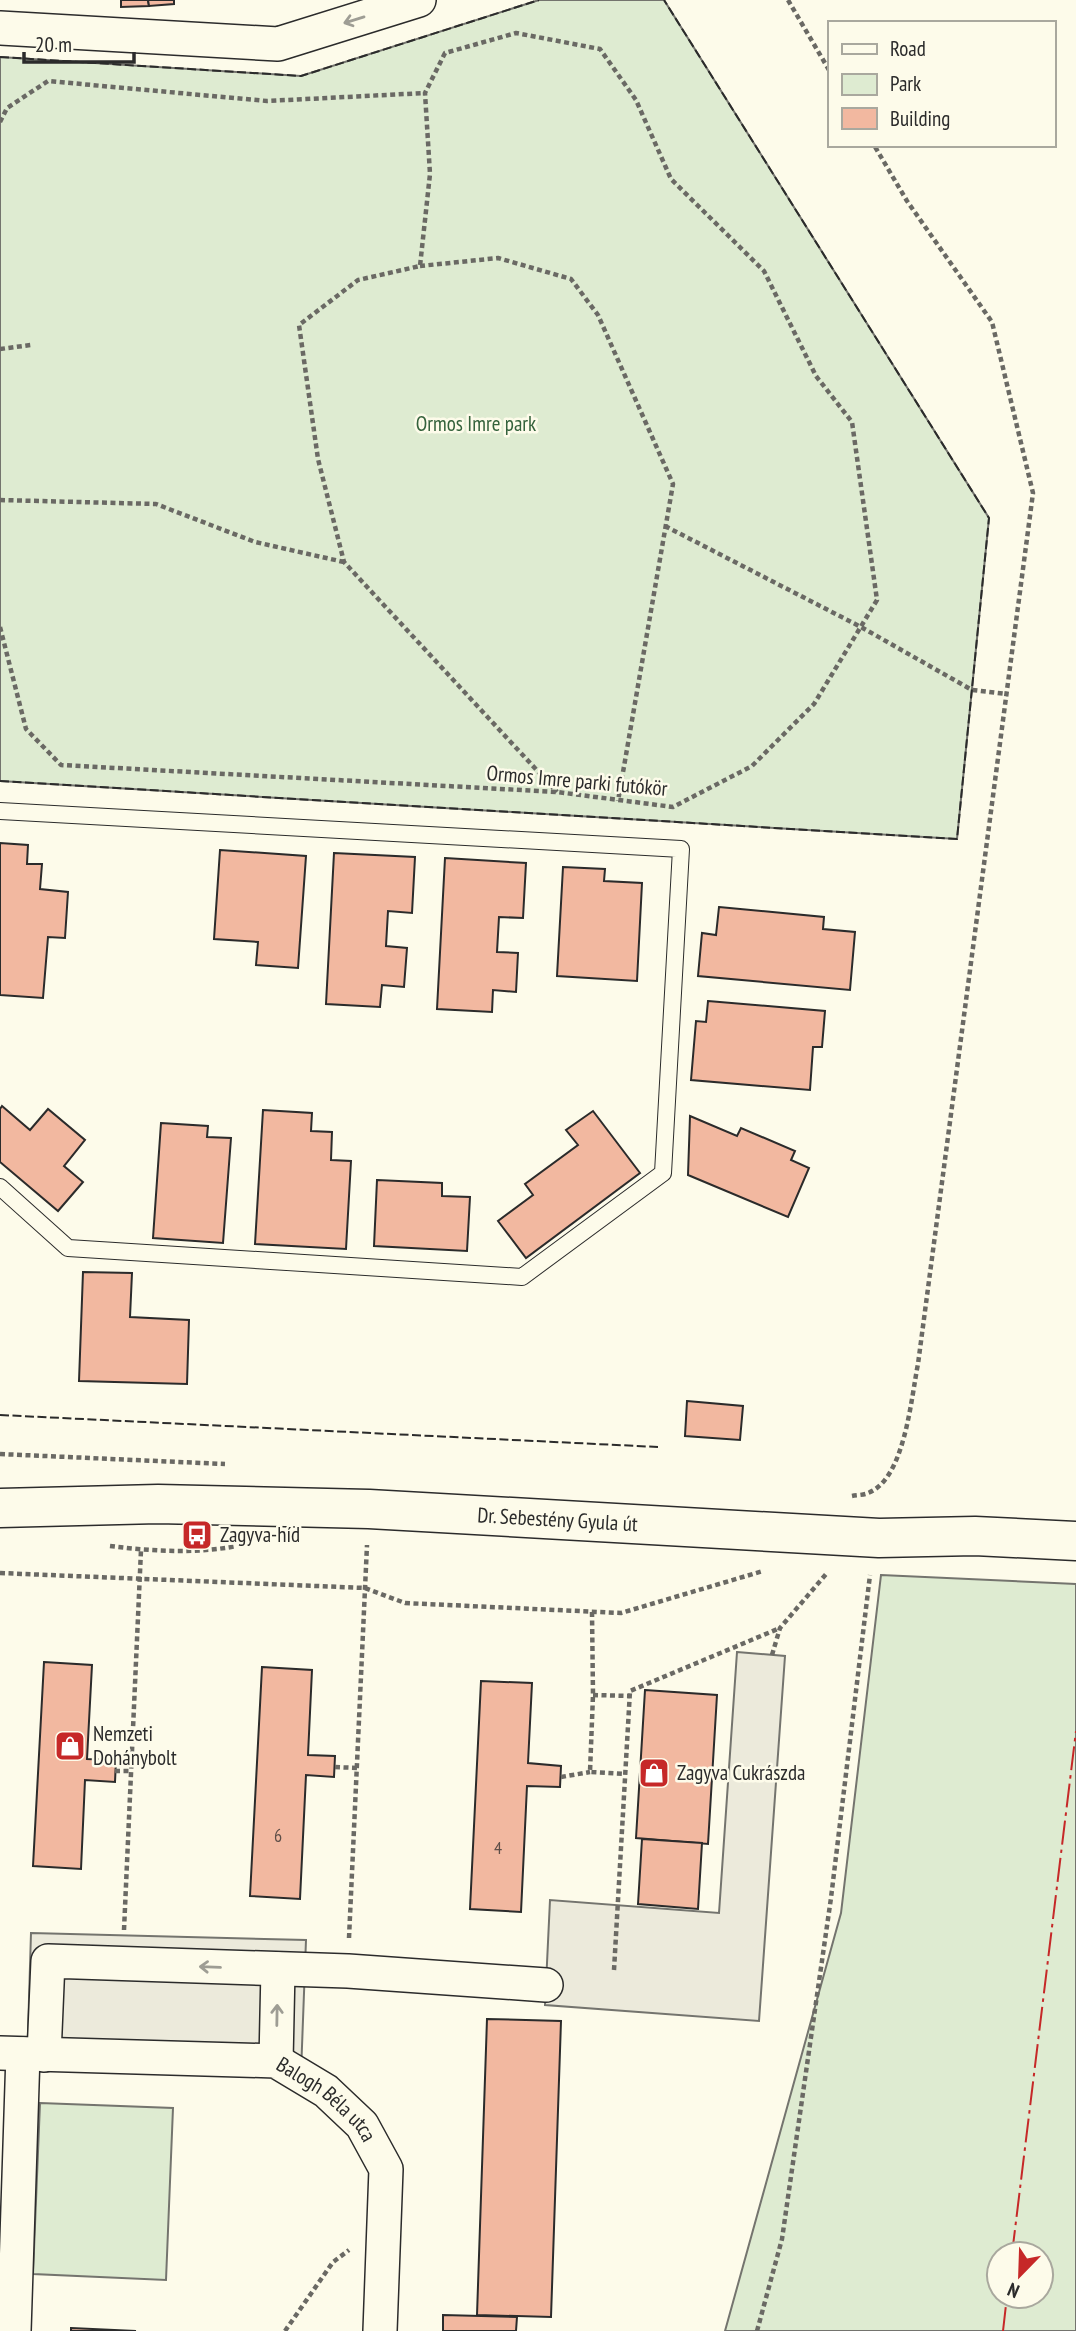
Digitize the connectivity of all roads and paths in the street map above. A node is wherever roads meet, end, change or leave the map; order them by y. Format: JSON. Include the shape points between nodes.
{"nodes":[{"id":1,"x":419,"y":0,"type":"edge"},
{"id":2,"x":788,"y":0,"type":"edge"},
{"id":3,"x":0,"y":28,"type":"edge"},
{"id":4,"x":828,"y":68,"type":"edge"},
{"id":5,"x":425,"y":93,"type":"junction"},
{"id":6,"x":0,"y":122,"type":"edge"},
{"id":7,"x":875,"y":147,"type":"edge"},
{"id":8,"x":420,"y":266,"type":"junction"},
{"id":9,"x":30,"y":345,"type":"dead end"},
{"id":10,"x":0,"y":349,"type":"edge"},
{"id":11,"x":0,"y":500,"type":"edge"},
{"id":12,"x":665,"y":526,"type":"junction"},
{"id":13,"x":344,"y":562,"type":"junction"},
{"id":14,"x":0,"y":627,"type":"edge"},
{"id":15,"x":861,"y":627,"type":"junction"},
{"id":16,"x":2,"y":638,"type":"edge"},
{"id":17,"x":1007,"y":694,"type":"junction"},
{"id":18,"x":557,"y":792,"type":"junction"},
{"id":19,"x":618,"y":801,"type":"junction"},
{"id":20,"x":0,"y":811,"type":"edge"},
{"id":21,"x":0,"y":1186,"type":"edge"},
{"id":22,"x":0,"y":1494,"type":"edge"},
{"id":23,"x":851,"y":1496,"type":"dead end"},
{"id":24,"x":39,"y":1506,"type":"junction"},
{"id":25,"x":0,"y":1508,"type":"edge"},
{"id":26,"x":1076,"y":1541,"type":"edge"},
{"id":27,"x":367,"y":1542,"type":"dead end"},
{"id":28,"x":141,"y":1550,"type":"dead end"},
{"id":29,"x":833,"y":1566,"type":"dead end"},
{"id":30,"x":770,"y":1569,"type":"dead end"},
{"id":31,"x":870,"y":1571,"type":"dead end"},
{"id":32,"x":0,"y":1573,"type":"edge"},
{"id":33,"x":139,"y":1579,"type":"junction"},
{"id":34,"x":365,"y":1588,"type":"junction"},
{"id":35,"x":592,"y":1612,"type":"junction"},
{"id":36,"x":780,"y":1629,"type":"junction"},
{"id":37,"x":772,"y":1656,"type":"dead end"},
{"id":38,"x":593,"y":1695,"type":"junction"},
{"id":39,"x":629,"y":1696,"type":"junction"},
{"id":40,"x":335,"y":1767,"type":"dead end"},
{"id":41,"x":357,"y":1768,"type":"junction"},
{"id":42,"x":116,"y":1771,"type":"dead end"},
{"id":43,"x":130,"y":1771,"type":"junction"},
{"id":44,"x":590,"y":1772,"type":"junction"},
{"id":45,"x":625,"y":1774,"type":"junction"},
{"id":46,"x":561,"y":1777,"type":"dead end"},
{"id":47,"x":122,"y":1964,"type":"junction"},
{"id":48,"x":278,"y":1969,"type":"junction"},
{"id":49,"x":614,"y":1970,"type":"dead end"},
{"id":50,"x":348,"y":1971,"type":"junction"},
{"id":51,"x":546,"y":1984,"type":"dead end"},
{"id":52,"x":22,"y":2054,"type":"edge"},
{"id":53,"x":276,"y":2061,"type":"junction"},
{"id":54,"x":384,"y":2244,"type":"junction"},
{"id":55,"x":14,"y":2331,"type":"edge"},
{"id":56,"x":285,"y":2331,"type":"edge"},
{"id":57,"x":380,"y":2331,"type":"edge"},
{"id":58,"x":757,"y":2331,"type":"edge"}],
"edges":[{"from":1,"to":3,"type":"street","one_way":true,"via":[[278,44]]},
{"from":2,"to":4,"type":"path"},
{"from":5,"to":6,"type":"path","via":[[267,101],[48,81],[7,108]]},
{"from":5,"to":8,"type":"path","via":[[430,174]]},
{"from":5,"to":15,"type":"path","name":"Ormos Imre parki futókör","via":[[445,53],[516,33],[600,50],[636,100],[671,179],[764,271],[816,376],[852,422],[877,600]]},
{"from":7,"to":17,"type":"path","via":[[992,323],[1033,493]]},
{"from":8,"to":12,"type":"path","via":[[498,258],[571,279],[598,315],[673,484]]},
{"from":8,"to":13,"type":"path","via":[[358,280],[299,325],[318,459]]},
{"from":9,"to":10,"type":"path"},
{"from":11,"to":13,"type":"path","via":[[156,504],[255,542]]},
{"from":12,"to":15,"type":"path"},
{"from":12,"to":19,"type":"path"},
{"from":13,"to":18,"type":"path"},
{"from":14,"to":16,"type":"path","name":"Ormos Imre parki futókör"},
{"from":15,"to":17,"type":"path","via":[[972,690]]},
{"from":15,"to":19,"type":"path","name":"Ormos Imre parki futókör","via":[[814,704],[752,766],[673,807]]},
{"from":16,"to":18,"type":"path","name":"Ormos Imre parki futókör","via":[[26,729],[61,765]]},
{"from":17,"to":23,"type":"path","via":[[918,1364],[901,1451],[884,1483],[869,1493]]},
{"from":18,"to":19,"type":"path","name":"Ormos Imre parki futókör"},
{"from":20,"to":21,"type":"lane","via":[[681,849],[663,1173],[522,1277],[68,1248]]},
{"from":22,"to":24,"type":"street"},
{"from":24,"to":25,"type":"street","name":"Dr. Sebestény Gyula út"},
{"from":24,"to":26,"type":"street","name":"Dr. Sebestény Gyula út","via":[[369,1509],[879,1538]]},
{"from":27,"to":34,"type":"path"},
{"from":28,"to":33,"type":"path"},
{"from":29,"to":36,"type":"path"},
{"from":30,"to":35,"type":"path","via":[[621,1613]]},
{"from":31,"to":58,"type":"path","via":[[831,1898],[782,2239]]},
{"from":32,"to":33,"type":"path"},
{"from":33,"to":34,"type":"path"},
{"from":33,"to":43,"type":"path"},
{"from":34,"to":35,"type":"path","via":[[405,1603]]},
{"from":34,"to":41,"type":"path"},
{"from":35,"to":38,"type":"path"},
{"from":36,"to":37,"type":"path"},
{"from":36,"to":39,"type":"path","via":[[630,1691]]},
{"from":38,"to":39,"type":"path"},
{"from":38,"to":44,"type":"path"},
{"from":39,"to":45,"type":"path"},
{"from":40,"to":41,"type":"path"},
{"from":41,"to":50,"type":"path"},
{"from":42,"to":43,"type":"path"},
{"from":43,"to":47,"type":"path"},
{"from":44,"to":45,"type":"path"},
{"from":44,"to":46,"type":"path"},
{"from":45,"to":49,"type":"path"},
{"from":48,"to":47,"type":"street","one_way":true},
{"from":47,"to":52,"type":"street","via":[[48,1961]]},
{"from":48,"to":50,"type":"street"},
{"from":53,"to":48,"type":"street","one_way":true},
{"from":50,"to":51,"type":"street"},
{"from":52,"to":53,"type":"street","name":"Balogh Béla utca"},
{"from":52,"to":55,"type":"street"},
{"from":53,"to":54,"type":"street","name":"Balogh Béla utca","via":[[326,2091],[362,2125],[386,2169]]},
{"from":54,"to":56,"type":"path","via":[[359,2243],[333,2262]]},
{"from":54,"to":57,"type":"street","name":"Balogh Béla utca"}]}
